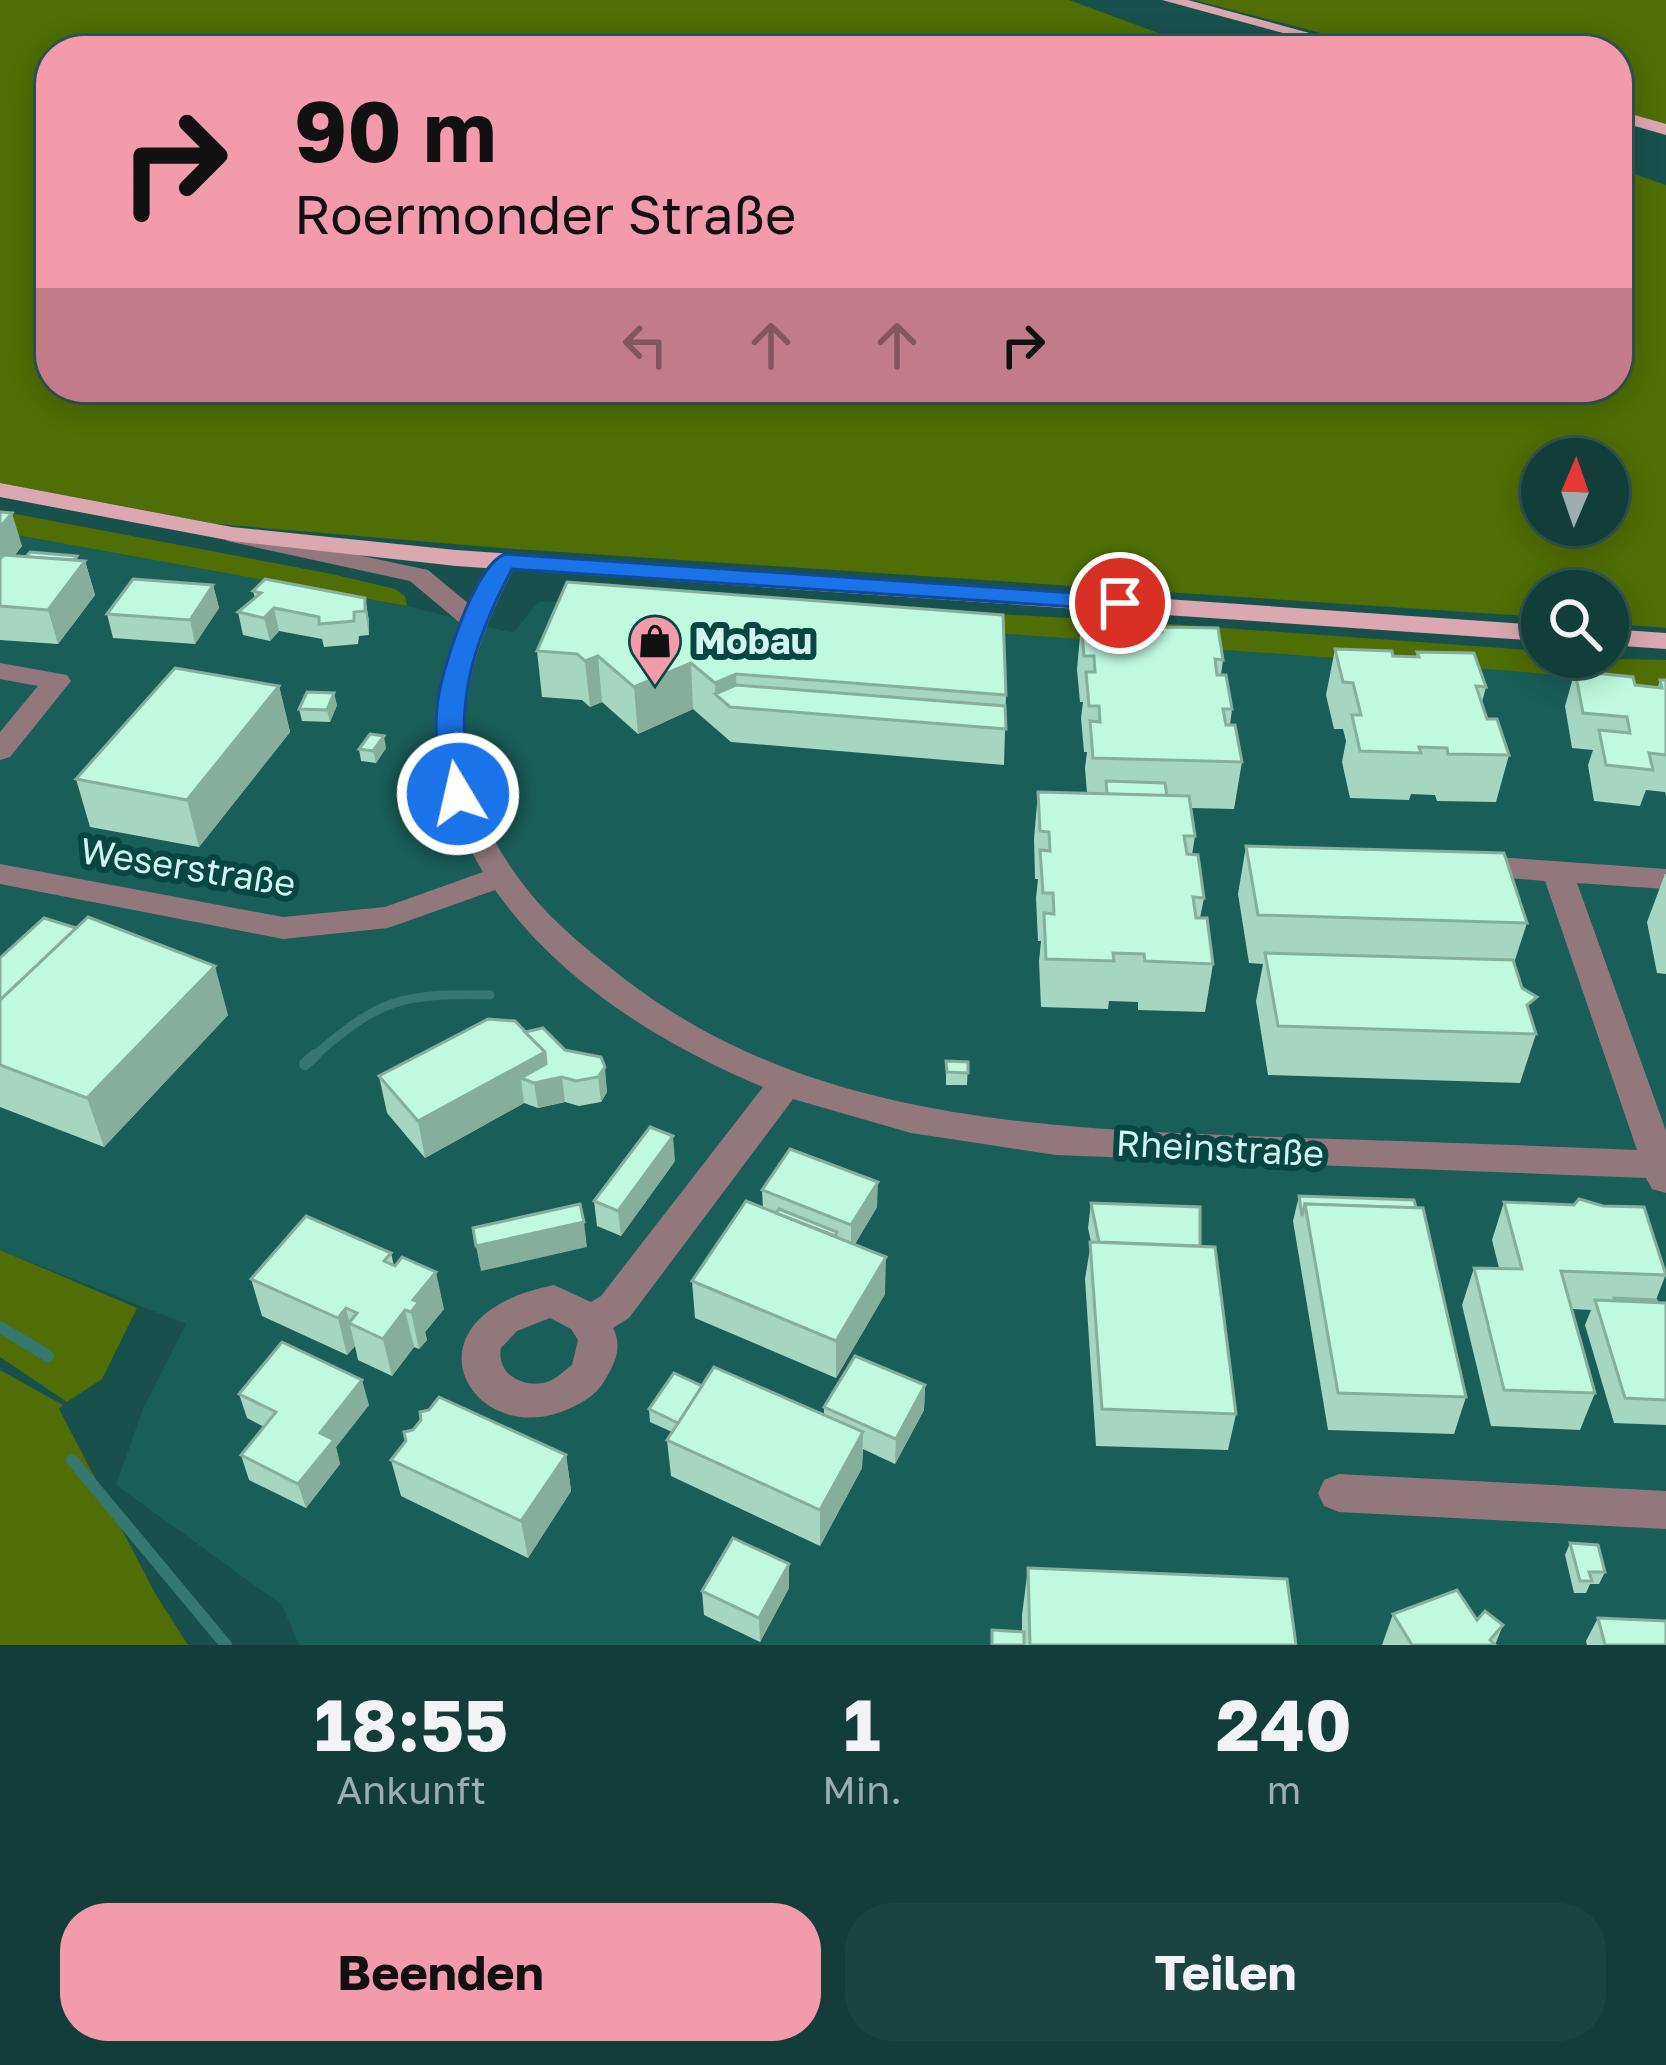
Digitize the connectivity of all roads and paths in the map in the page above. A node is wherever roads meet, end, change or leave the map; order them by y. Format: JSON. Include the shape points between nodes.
{"nodes":[{"id":1,"x":1170,"y":0,"type":"edge"},
{"id":2,"x":1310,"y":36,"type":"edge"},
{"id":3,"x":1632,"y":120,"type":"edge"},
{"id":4,"x":1666,"y":130,"type":"edge"},
{"id":5,"x":0,"y":490,"type":"edge"},
{"id":6,"x":232,"y":534,"type":"junction"},
{"id":7,"x":505,"y":561,"type":"junction"},
{"id":8,"x":473,"y":620,"type":"junction"},
{"id":9,"x":1521,"y":632,"type":"edge"},
{"id":10,"x":1629,"y":638,"type":"edge"},
{"id":11,"x":1666,"y":641,"type":"edge"},
{"id":12,"x":0,"y":670,"type":"edge"},
{"id":13,"x":0,"y":751,"type":"edge"},
{"id":14,"x":1438,"y":864,"type":"edge"},
{"id":15,"x":1556,"y":868,"type":"junction"},
{"id":16,"x":0,"y":874,"type":"edge"},
{"id":17,"x":500,"y":877,"type":"junction"},
{"id":18,"x":1666,"y":879,"type":"edge"},
{"id":19,"x":785,"y":1084,"type":"junction"},
{"id":20,"x":1664,"y":1170,"type":"edge"},
{"id":21,"x":590,"y":1322,"type":"dead end"},
{"id":22,"x":1339,"y":1492,"type":"dead end"},
{"id":23,"x":1666,"y":1510,"type":"edge"}],
"edges":[{"from":1,"to":2,"type":"main road"},
{"from":3,"to":4,"type":"main road"},
{"from":5,"to":6,"type":"main road"},
{"from":6,"to":7,"type":"main road"},
{"from":6,"to":8,"type":"street","via":[[419,575]]},
{"from":7,"to":8,"type":"street","name":"Rheinstraße"},
{"from":7,"to":9,"type":"main road"},
{"from":8,"to":17,"type":"street","name":"Rheinstraße","via":[[450,702],[448,746],[458,794]]},
{"from":10,"to":11,"type":"main road"},
{"from":12,"to":13,"type":"street","via":[[57,681]]},
{"from":14,"to":15,"type":"street"},
{"from":15,"to":18,"type":"street"},
{"from":15,"to":20,"type":"street","name":"Rheinstraße"},
{"from":16,"to":17,"type":"street","name":"Weserstraße","via":[[283,928],[388,917]]},
{"from":17,"to":19,"type":"street","name":"Rheinstraße","via":[[542,929],[616,993]]},
{"from":19,"to":20,"type":"street","name":"Rheinstraße","via":[[895,1115],[1029,1139]]},
{"from":19,"to":21,"type":"street","via":[[615,1307]]},
{"from":22,"to":23,"type":"street"}]}
